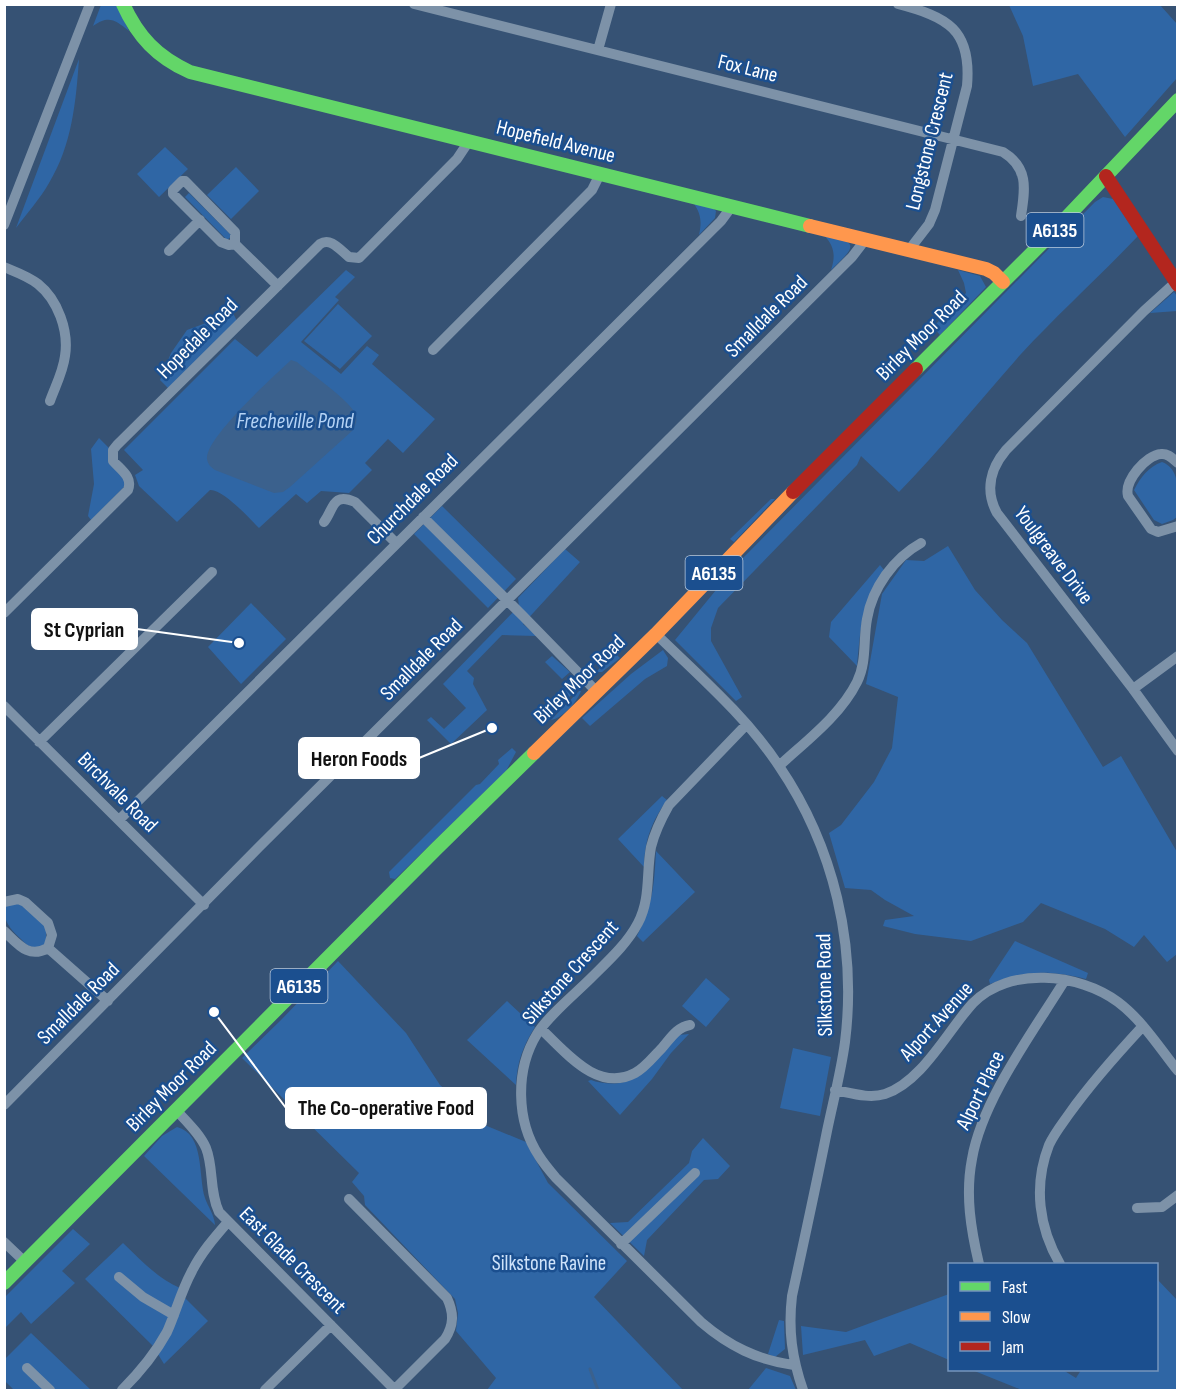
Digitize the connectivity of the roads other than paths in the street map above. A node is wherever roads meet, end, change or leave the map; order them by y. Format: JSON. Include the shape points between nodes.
{"nodes":[{"id":1,"x":90,"y":4,"type":"edge"},
{"id":2,"x":123,"y":4,"type":"edge"},
{"id":3,"x":611,"y":4,"type":"edge"},
{"id":4,"x":898,"y":4,"type":"edge"},
{"id":5,"x":419,"y":5,"type":"edge"},
{"id":6,"x":598,"y":50,"type":"junction"},
{"id":7,"x":1178,"y":100,"type":"edge"},
{"id":8,"x":953,"y":140,"type":"junction"},
{"id":9,"x":469,"y":141,"type":"junction"},
{"id":10,"x":600,"y":174,"type":"junction"},
{"id":11,"x":1106,"y":176,"type":"junction"},
{"id":12,"x":732,"y":206,"type":"junction"},
{"id":13,"x":1021,"y":216,"type":"dead end"},
{"id":14,"x":200,"y":220,"type":"junction"},
{"id":15,"x":4,"y":225,"type":"edge"},
{"id":16,"x":865,"y":240,"type":"junction"},
{"id":17,"x":235,"y":244,"type":"junction"},
{"id":18,"x":909,"y":250,"type":"junction"},
{"id":19,"x":169,"y":251,"type":"dead end"},
{"id":20,"x":4,"y":267,"type":"edge"},
{"id":21,"x":1003,"y":282,"type":"junction"},
{"id":22,"x":1177,"y":284,"type":"edge"},
{"id":23,"x":278,"y":286,"type":"junction"},
{"id":24,"x":433,"y":350,"type":"dead end"},
{"id":25,"x":50,"y":401,"type":"dead end"},
{"id":26,"x":1178,"y":463,"type":"edge"},
{"id":27,"x":423,"y":517,"type":"junction"},
{"id":28,"x":324,"y":522,"type":"dead end"},
{"id":29,"x":1178,"y":526,"type":"edge"},
{"id":30,"x":396,"y":543,"type":"junction"},
{"id":31,"x":921,"y":543,"type":"dead end"},
{"id":32,"x":212,"y":572,"type":"dead end"},
{"id":33,"x":507,"y":601,"type":"junction"},
{"id":34,"x":4,"y":613,"type":"edge"},
{"id":35,"x":656,"y":634,"type":"junction"},
{"id":36,"x":1178,"y":656,"type":"edge"},
{"id":37,"x":1133,"y":689,"type":"junction"},
{"id":38,"x":597,"y":692,"type":"junction"},
{"id":39,"x":4,"y":706,"type":"edge"},
{"id":40,"x":746,"y":725,"type":"junction"},
{"id":41,"x":39,"y":742,"type":"junction"},
{"id":42,"x":1178,"y":751,"type":"edge"},
{"id":43,"x":779,"y":766,"type":"junction"},
{"id":44,"x":119,"y":820,"type":"junction"},
{"id":45,"x":4,"y":902,"type":"edge"},
{"id":46,"x":204,"y":905,"type":"junction"},
{"id":47,"x":4,"y":931,"type":"edge"},
{"id":48,"x":48,"y":948,"type":"junction"},
{"id":49,"x":1065,"y":980,"type":"junction"},
{"id":50,"x":108,"y":1001,"type":"junction"},
{"id":51,"x":690,"y":1025,"type":"dead end"},
{"id":52,"x":1143,"y":1026,"type":"junction"},
{"id":53,"x":541,"y":1029,"type":"junction"},
{"id":54,"x":1178,"y":1071,"type":"edge"},
{"id":55,"x":835,"y":1090,"type":"junction"},
{"id":56,"x":4,"y":1105,"type":"edge"},
{"id":57,"x":177,"y":1111,"type":"junction"},
{"id":58,"x":695,"y":1173,"type":"dead end"},
{"id":59,"x":1178,"y":1195,"type":"edge"},
{"id":60,"x":349,"y":1199,"type":"dead end"},
{"id":61,"x":1137,"y":1208,"type":"dead end"},
{"id":62,"x":227,"y":1223,"type":"junction"},
{"id":63,"x":4,"y":1242,"type":"edge"},
{"id":64,"x":621,"y":1244,"type":"junction"},
{"id":65,"x":25,"y":1262,"type":"junction"},
{"id":66,"x":980,"y":1263,"type":"edge"},
{"id":67,"x":1059,"y":1263,"type":"edge"},
{"id":68,"x":119,"y":1277,"type":"dead end"},
{"id":69,"x":4,"y":1283,"type":"edge"},
{"id":70,"x":174,"y":1315,"type":"junction"},
{"id":71,"x":331,"y":1325,"type":"junction"},
{"id":72,"x":794,"y":1365,"type":"junction"},
{"id":73,"x":27,"y":1368,"type":"dead end"},
{"id":74,"x":50,"y":1390,"type":"edge"},
{"id":75,"x":122,"y":1390,"type":"edge"},
{"id":76,"x":265,"y":1390,"type":"edge"},
{"id":77,"x":394,"y":1390,"type":"edge"},
{"id":78,"x":803,"y":1390,"type":"edge"}],
"edges":[{"from":1,"to":15,"type":"street"},
{"from":2,"to":9,"type":"main road","name":"Hopefield Avenue","via":[[135,29],[154,51],[190,72]]},
{"from":3,"to":6,"type":"street"},
{"from":4,"to":8,"type":"street","name":"Longstone Crescent","via":[[941,18],[963,46],[969,72]]},
{"from":5,"to":6,"type":"street","name":"Fox Lane"},
{"from":6,"to":8,"type":"street","name":"Fox Lane"},
{"from":7,"to":11,"type":"main road","name":"Birley Moor Road","number":"A6135"},
{"from":8,"to":13,"type":"street","name":"Fox Lane","via":[[1003,152],[1013,159],[1024,181]]},
{"from":8,"to":18,"type":"street","name":"Longstone Crescent","via":[[935,210]]},
{"from":9,"to":10,"type":"main road","name":"Hopefield Avenue"},
{"from":9,"to":23,"type":"street","name":"Hopedale Road","via":[[457,159],[359,258],[349,257],[325,241]]},
{"from":10,"to":12,"type":"main road","name":"Hopefield Avenue"},
{"from":10,"to":24,"type":"street","via":[[592,190]]},
{"from":11,"to":21,"type":"main road","name":"Birley Moor Road","number":"A6135"},
{"from":11,"to":22,"type":"main road"},
{"from":12,"to":16,"type":"main road","name":"Hopefield Avenue"},
{"from":12,"to":27,"type":"street","name":"Churchdale Road"},
{"from":14,"to":17,"type":"street","via":[[221,242]]},
{"from":14,"to":17,"type":"street","via":[[173,194],[182,181],[235,232]]},
{"from":14,"to":19,"type":"street"},
{"from":16,"to":18,"type":"main road","name":"Hopefield Avenue"},
{"from":16,"to":33,"type":"street","name":"Smalldale Road","via":[[828,282]]},
{"from":17,"to":23,"type":"street"},
{"from":18,"to":21,"type":"main road","name":"Hopefield Avenue","via":[[986,269]]},
{"from":20,"to":25,"type":"street","via":[[39,284],[58,309],[65,354]]},
{"from":21,"to":35,"type":"main road","name":"Birley Moor Road","number":"A6135"},
{"from":22,"to":37,"type":"street","name":"Youlgreave Drive","via":[[1144,311],[1006,450],[994,467],[990,485],[997,513]]},
{"from":23,"to":34,"type":"street","name":"Hopedale Road","via":[[117,445],[113,461],[128,477],[128,490]]},
{"from":26,"to":29,"type":"street","via":[[1169,455],[1154,457],[1141,466],[1126,490],[1151,530],[1158,532]]},
{"from":27,"to":30,"type":"street","name":"Churchdale Road"},
{"from":27,"to":33,"type":"street"},
{"from":28,"to":30,"type":"street","via":[[335,502],[355,502]]},
{"from":30,"to":44,"type":"street","name":"Churchdale Road"},
{"from":31,"to":43,"type":"street","via":[[902,555],[876,592],[867,619],[862,667],[849,695]]},
{"from":32,"to":41,"type":"street"},
{"from":33,"to":38,"type":"street"},
{"from":33,"to":46,"type":"street","name":"Smalldale Road"},
{"from":35,"to":38,"type":"main road","name":"Birley Moor Road","number":"A6135"},
{"from":35,"to":40,"type":"street","name":"Silkstone Road"},
{"from":36,"to":37,"type":"street"},
{"from":37,"to":42,"type":"street","name":"Youlgreave Drive"},
{"from":38,"to":57,"type":"main road","name":"Birley Moor Road","number":"A6135","via":[[451,833]]},
{"from":39,"to":41,"type":"street","name":"Birchvale Road"},
{"from":40,"to":43,"type":"street","name":"Silkstone Road"},
{"from":40,"to":53,"type":"street","name":"Silkstone Crescent","via":[[669,805],[661,819],[651,849],[644,910],[632,933]]},
{"from":41,"to":44,"type":"street","name":"Birchvale Road"},
{"from":43,"to":55,"type":"street","name":"Silkstone Road","via":[[822,848],[841,909],[848,1013]]},
{"from":44,"to":46,"type":"street","name":"Birchvale Road"},
{"from":45,"to":48,"type":"street","via":[[25,902],[48,923],[52,934]]},
{"from":46,"to":50,"type":"street","name":"Smalldale Road"},
{"from":47,"to":48,"type":"street","via":[[27,952]]},
{"from":48,"to":50,"type":"street"},
{"from":49,"to":52,"type":"street","name":"Alport Avenue","via":[[1117,1001]]},
{"from":49,"to":55,"type":"street","name":"Alport Avenue","via":[[1024,979],[998,985],[985,993],[918,1071],[897,1089],[873,1096]]},
{"from":49,"to":66,"type":"street","name":"Alport Place","via":[[1003,1080],[979,1130],[972,1158],[969,1209]]},
{"from":50,"to":56,"type":"street","name":"Smalldale Road"},
{"from":51,"to":53,"type":"street","via":[[679,1029],[636,1073],[612,1079],[590,1072]]},
{"from":52,"to":54,"type":"street","name":"Alport Avenue"},
{"from":52,"to":67,"type":"street","via":[[1074,1107],[1049,1145],[1041,1175],[1041,1217]]},
{"from":53,"to":64,"type":"street","name":"Silkstone Crescent","via":[[527,1055],[521,1088],[530,1139],[556,1178]]},
{"from":55,"to":72,"type":"street","name":"Silkstone Road","via":[[792,1296]]},
{"from":57,"to":62,"type":"street","name":"East Glade Crescent","via":[[206,1148],[214,1202]]},
{"from":57,"to":65,"type":"main road","name":"Birley Moor Road","number":"A6135"},
{"from":58,"to":64,"type":"street"},
{"from":59,"to":61,"type":"street","via":[[1162,1207]]},
{"from":60,"to":77,"type":"street","via":[[447,1298],[452,1308],[451,1330],[445,1339]]},
{"from":62,"to":70,"type":"street","via":[[191,1273]]},
{"from":62,"to":71,"type":"street","name":"East Glade Crescent"},
{"from":63,"to":65,"type":"street"},
{"from":64,"to":72,"type":"street","name":"Silkstone Crescent","via":[[720,1339],[757,1357]]},
{"from":65,"to":69,"type":"main road","name":"Birley Moor Road","number":"A6135"},
{"from":68,"to":70,"type":"street","via":[[142,1297]]},
{"from":70,"to":75,"type":"street","via":[[147,1363]]},
{"from":71,"to":76,"type":"street"},
{"from":71,"to":77,"type":"street","name":"East Glade Crescent"},
{"from":72,"to":78,"type":"street","name":"Silkstone Road"},
{"from":73,"to":74,"type":"street"}]}
